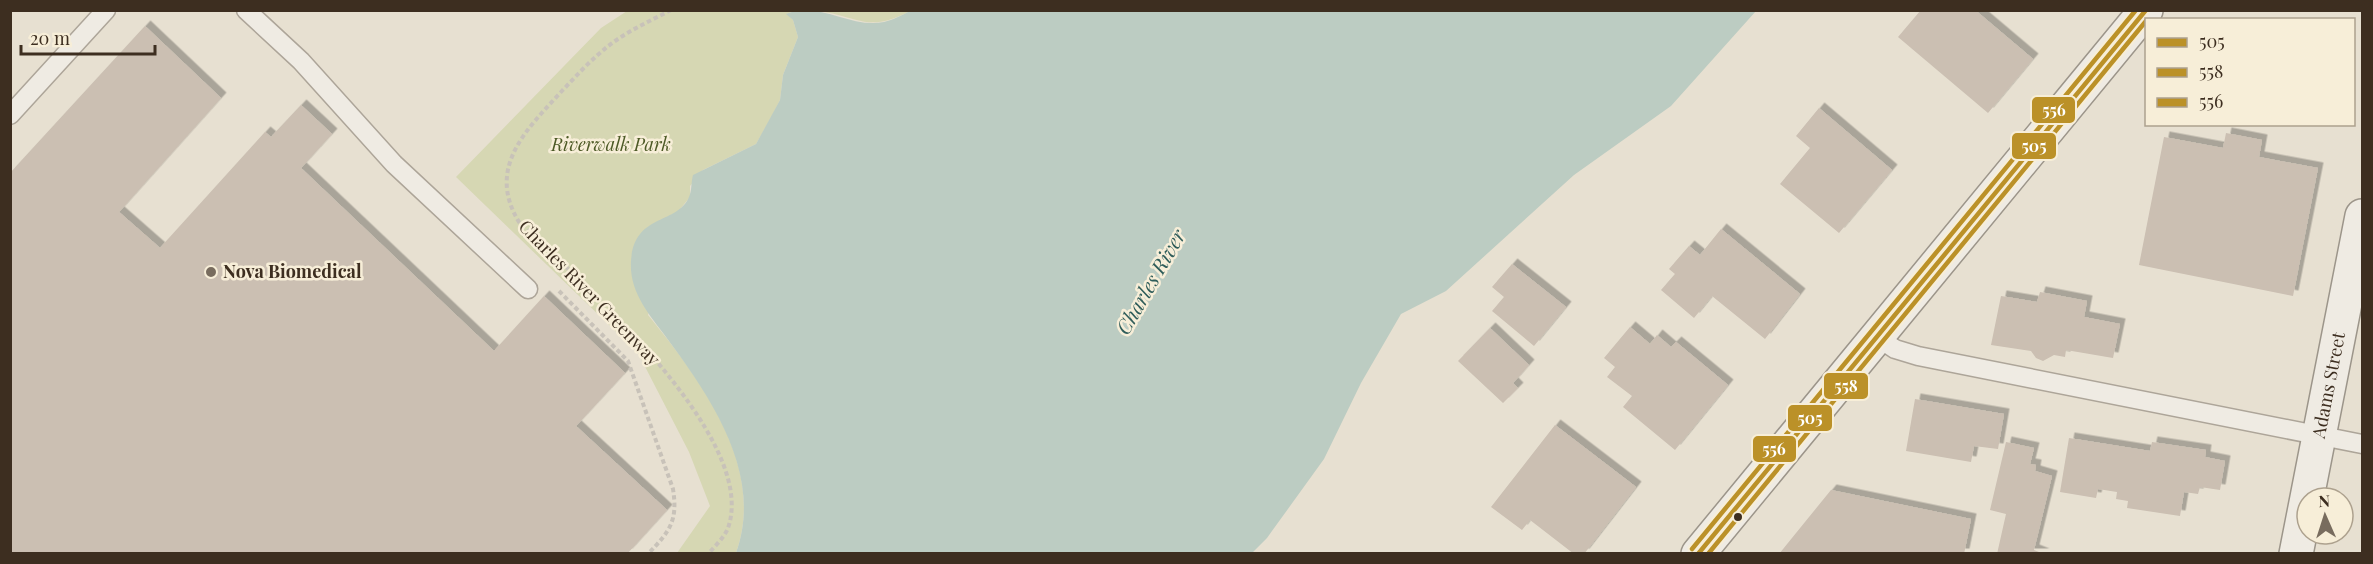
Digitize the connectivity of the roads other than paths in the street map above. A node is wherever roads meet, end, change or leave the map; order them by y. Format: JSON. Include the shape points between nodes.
{"nodes":[{"id":1,"x":106,"y":10,"type":"edge"},
{"id":2,"x":246,"y":10,"type":"edge"},
{"id":3,"x":2146,"y":10,"type":"edge"},
{"id":4,"x":10,"y":115,"type":"edge"},
{"id":5,"x":2362,"y":216,"type":"edge"},
{"id":6,"x":528,"y":289,"type":"road end"},
{"id":7,"x":1877,"y":337,"type":"junction"},
{"id":8,"x":2319,"y":436,"type":"junction"},
{"id":9,"x":2362,"y":444,"type":"edge"},
{"id":10,"x":1698,"y":554,"type":"edge"},
{"id":11,"x":2296,"y":554,"type":"edge"}],
"edges":[{"from":1,"to":4,"type":"lane"},
{"from":2,"to":6,"type":"lane","via":[[301,61],[394,164]]},
{"from":3,"to":7,"type":"street"},
{"from":5,"to":8,"type":"street","name":"Adams Street"},
{"from":7,"to":8,"type":"lane","via":[[1895,349],[1918,356]]},
{"from":7,"to":10,"type":"street"},
{"from":8,"to":9,"type":"lane"},
{"from":8,"to":11,"type":"street","name":"Adams Street"}]}
